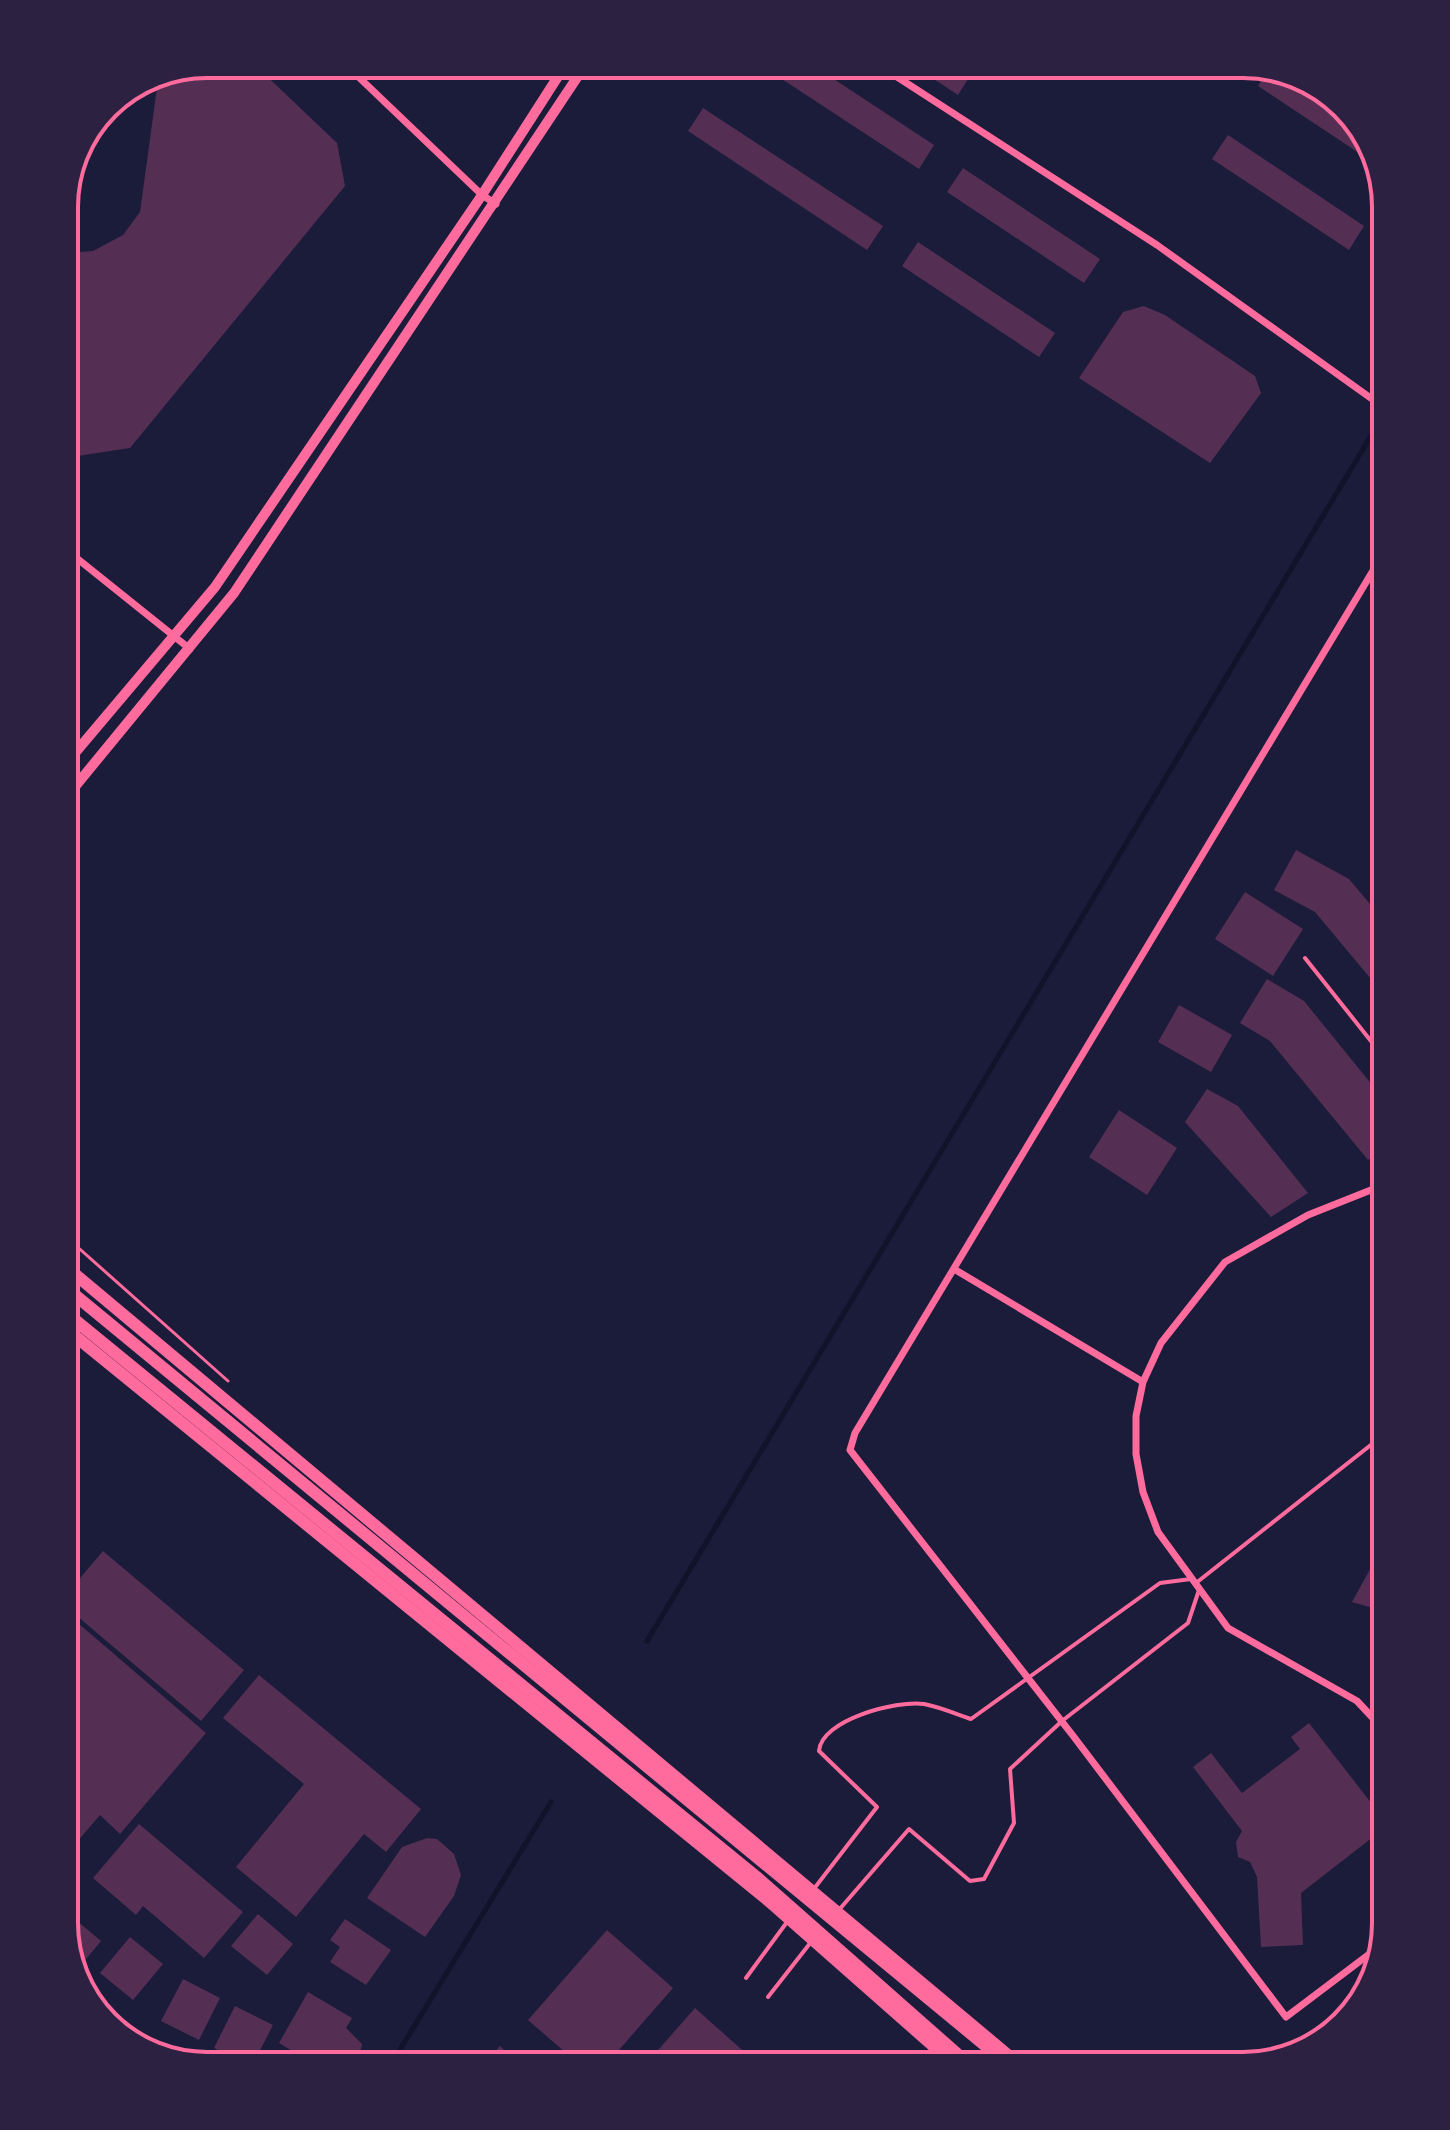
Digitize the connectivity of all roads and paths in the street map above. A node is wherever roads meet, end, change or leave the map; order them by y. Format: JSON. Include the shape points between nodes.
{"nodes":[{"id":1,"x":360,"y":78,"type":"edge"},
{"id":2,"x":557,"y":78,"type":"edge"},
{"id":3,"x":577,"y":78,"type":"edge"},
{"id":4,"x":899,"y":78,"type":"edge"},
{"id":5,"x":482,"y":195,"type":"junction"},
{"id":6,"x":496,"y":204,"type":"junction"},
{"id":7,"x":1372,"y":399,"type":"edge"},
{"id":8,"x":78,"y":559,"type":"edge"},
{"id":9,"x":1372,"y":572,"type":"edge"},
{"id":10,"x":174,"y":638,"type":"junction"},
{"id":11,"x":190,"y":649,"type":"junction"},
{"id":12,"x":78,"y":750,"type":"edge"},
{"id":13,"x":78,"y":783,"type":"edge"},
{"id":14,"x":1305,"y":958,"type":"dead end"},
{"id":15,"x":1372,"y":1042,"type":"edge"},
{"id":16,"x":1372,"y":1190,"type":"edge"},
{"id":17,"x":954,"y":1269,"type":"junction"},
{"id":18,"x":78,"y":1277,"type":"edge"},
{"id":19,"x":78,"y":1298,"type":"edge"},
{"id":20,"x":78,"y":1322,"type":"edge"},
{"id":21,"x":78,"y":1338,"type":"edge"},
{"id":22,"x":1143,"y":1382,"type":"junction"},
{"id":23,"x":1372,"y":1444,"type":"edge"},
{"id":24,"x":1196,"y":1583,"type":"junction"},
{"id":25,"x":1029,"y":1680,"type":"junction"},
{"id":26,"x":1372,"y":1717,"type":"edge"},
{"id":27,"x":1062,"y":1721,"type":"junction"},
{"id":28,"x":808,"y":1895,"type":"junction"},
{"id":29,"x":793,"y":1915,"type":"junction"},
{"id":30,"x":834,"y":1917,"type":"junction"},
{"id":31,"x":817,"y":1936,"type":"junction"},
{"id":32,"x":1368,"y":1955,"type":"edge"},
{"id":33,"x":746,"y":1978,"type":"dead end"},
{"id":34,"x":768,"y":1997,"type":"dead end"},
{"id":35,"x":941,"y":2052,"type":"edge"},
{"id":36,"x":955,"y":2052,"type":"edge"},
{"id":37,"x":993,"y":2052,"type":"edge"},
{"id":38,"x":1003,"y":2052,"type":"edge"}],
"edges":[{"from":1,"to":5,"type":"street"},
{"from":2,"to":5,"type":"main road"},
{"from":3,"to":6,"type":"main road"},
{"from":4,"to":7,"type":"street","via":[[1157,245]]},
{"from":5,"to":6,"type":"street"},
{"from":5,"to":10,"type":"main road","via":[[215,587]]},
{"from":6,"to":11,"type":"main road","via":[[234,593]]},
{"from":8,"to":10,"type":"street"},
{"from":9,"to":17,"type":"street"},
{"from":10,"to":11,"type":"street"},
{"from":10,"to":12,"type":"main road"},
{"from":11,"to":13,"type":"main road"},
{"from":14,"to":15,"type":"lane"},
{"from":16,"to":22,"type":"street","via":[[1308,1215],[1225,1262],[1161,1343]]},
{"from":17,"to":22,"type":"street"},
{"from":17,"to":25,"type":"street","via":[[855,1433],[850,1450]]},
{"from":18,"to":28,"type":"main road"},
{"from":19,"to":37,"type":"main road"},
{"from":20,"to":36,"type":"main road","via":[[759,1879]]},
{"from":21,"to":29,"type":"main road"},
{"from":22,"to":24,"type":"street","via":[[1136,1454],[1143,1492],[1158,1532]]},
{"from":23,"to":24,"type":"lane"},
{"from":24,"to":25,"type":"lane","via":[[1160,1583]]},
{"from":24,"to":26,"type":"street","via":[[1228,1628],[1357,1701]]},
{"from":24,"to":27,"type":"lane","via":[[1188,1623]]},
{"from":25,"to":27,"type":"street"},
{"from":25,"to":28,"type":"lane","via":[[971,1719],[922,1704],[883,1707],[829,1731],[819,1751],[877,1807]]},
{"from":27,"to":30,"type":"lane","via":[[1010,1769],[1014,1823],[984,1879],[970,1881],[909,1829]]},
{"from":27,"to":32,"type":"street","via":[[1286,2017]]},
{"from":28,"to":30,"type":"main road"},
{"from":29,"to":31,"type":"main road"},
{"from":29,"to":33,"type":"lane"},
{"from":30,"to":38,"type":"main road"},
{"from":31,"to":34,"type":"lane"},
{"from":31,"to":35,"type":"main road"}]}
